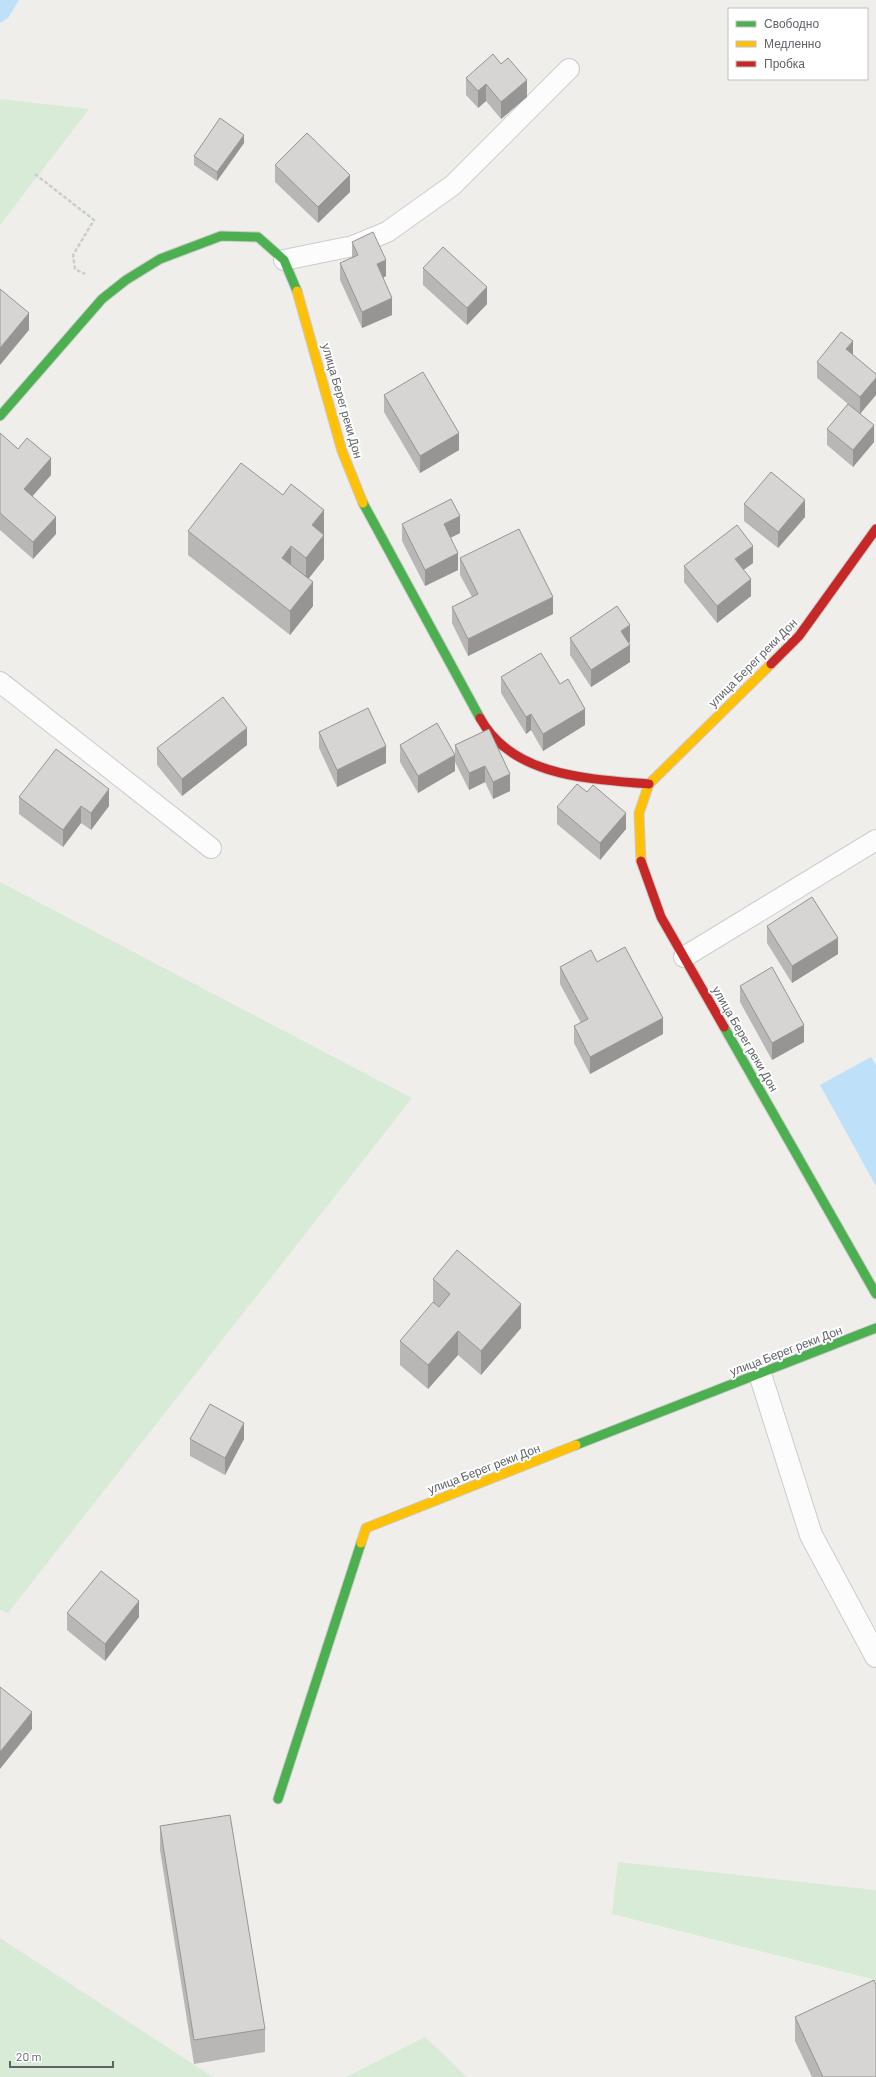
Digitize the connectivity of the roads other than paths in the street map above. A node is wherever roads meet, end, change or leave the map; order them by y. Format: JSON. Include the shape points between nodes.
{"nodes":[{"id":1,"x":569,"y":68,"type":"dead end"},
{"id":2,"x":284,"y":260,"type":"junction"},
{"id":3,"x":0,"y":416,"type":"edge"},
{"id":4,"x":876,"y":529,"type":"edge"},
{"id":5,"x":0,"y":682,"type":"edge"},
{"id":6,"x":649,"y":784,"type":"junction"},
{"id":7,"x":876,"y":840,"type":"edge"},
{"id":8,"x":211,"y":848,"type":"dead end"},
{"id":9,"x":684,"y":957,"type":"junction"},
{"id":10,"x":876,"y":1294,"type":"edge"},
{"id":11,"x":876,"y":1328,"type":"edge"},
{"id":12,"x":760,"y":1374,"type":"junction"},
{"id":13,"x":876,"y":1656,"type":"edge"},
{"id":14,"x":278,"y":1799,"type":"dead end"}],
"edges":[{"from":1,"to":2,"type":"lane","via":[[452,185],[387,232],[353,246]]},
{"from":2,"to":3,"type":"street","name":"улица Берег реки Дон","via":[[258,237],[221,236],[160,259],[126,280],[102,299]]},
{"from":2,"to":6,"type":"street","name":"улица Берег реки Дон","via":[[302,302],[342,451],[360,496],[487,731],[520,759],[528,762],[578,778]]},
{"from":4,"to":6,"type":"street","name":"улица Берег реки Дон","via":[[799,636]]},
{"from":5,"to":8,"type":"lane"},
{"from":6,"to":9,"type":"street","name":"улица Берег реки Дон","via":[[639,813],[639,858],[662,917]]},
{"from":7,"to":9,"type":"lane"},
{"from":9,"to":10,"type":"street","name":"улица Берег реки Дон"},
{"from":11,"to":12,"type":"street","name":"улица Берег реки Дон"},
{"from":12,"to":13,"type":"street","via":[[811,1535]]},
{"from":12,"to":14,"type":"street","name":"улица Берег реки Дон","via":[[366,1528]]}]}
